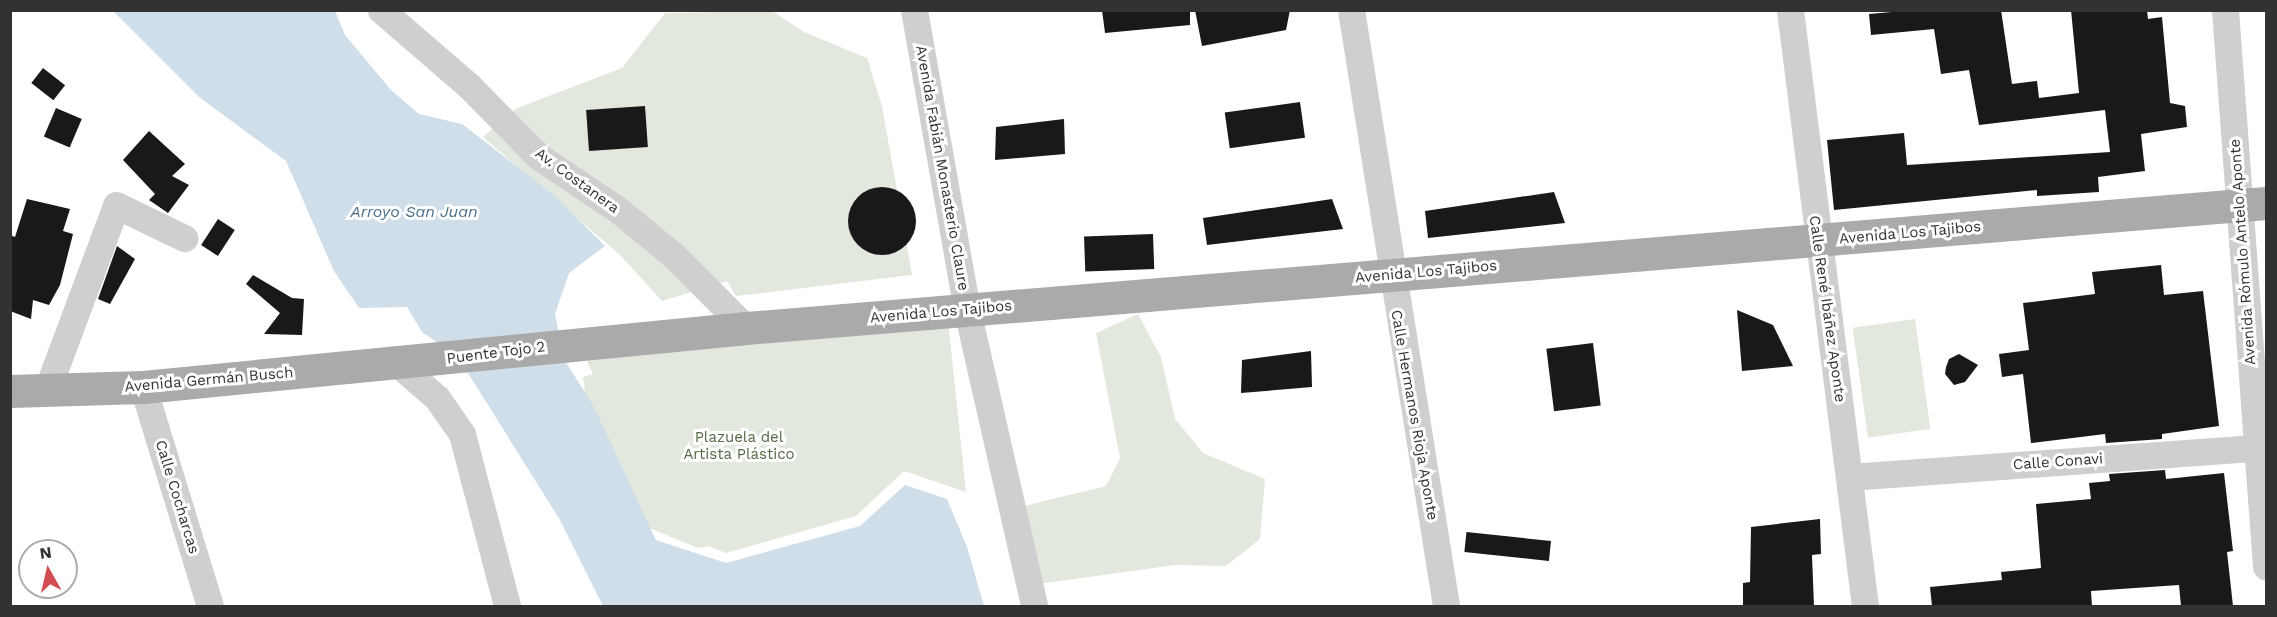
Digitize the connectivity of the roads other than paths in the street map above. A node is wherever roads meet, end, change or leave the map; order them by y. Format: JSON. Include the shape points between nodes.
{"nodes":[{"id":1,"x":381,"y":10,"type":"edge"},
{"id":2,"x":914,"y":10,"type":"edge"},
{"id":3,"x":1351,"y":10,"type":"edge"},
{"id":4,"x":1790,"y":10,"type":"edge"},
{"id":5,"x":2225,"y":10,"type":"edge"},
{"id":6,"x":2253,"y":204,"type":"edge"},
{"id":7,"x":184,"y":238,"type":"dead end"},
{"id":8,"x":1817,"y":241,"type":"junction"},
{"id":9,"x":1390,"y":275,"type":"junction"},
{"id":10,"x":967,"y":310,"type":"junction"},
{"id":11,"x":746,"y":328,"type":"junction"},
{"id":12,"x":585,"y":343,"type":"joint"},
{"id":13,"x":403,"y":364,"type":"junction"},
{"id":14,"x":143,"y":387,"type":"junction"},
{"id":15,"x":10,"y":390,"type":"edge"},
{"id":16,"x":47,"y":390,"type":"junction"},
{"id":17,"x":2262,"y":448,"type":"edge"},
{"id":18,"x":1849,"y":477,"type":"junction"},
{"id":19,"x":2266,"y":566,"type":"edge"},
{"id":20,"x":210,"y":606,"type":"edge"},
{"id":21,"x":507,"y":606,"type":"edge"},
{"id":22,"x":1034,"y":606,"type":"edge"},
{"id":23,"x":1446,"y":606,"type":"edge"},
{"id":24,"x":1865,"y":606,"type":"edge"}],
"edges":[{"from":1,"to":11,"type":"street","name":"Av. Costanera","via":[[469,86],[538,156],[617,209],[673,255]]},
{"from":2,"to":10,"type":"street","name":"Avenida Fabián Monasterio Claure"},
{"from":3,"to":9,"type":"street","name":"Calle Hermanos Rioja Aponte"},
{"from":4,"to":8,"type":"street","name":"Calle René Ibáñez Aponte"},
{"from":5,"to":6,"type":"street","name":"Avenida Rómulo Antelo Aponte"},
{"from":6,"to":8,"type":"main road","name":"Avenida Los Tajibos"},
{"from":6,"to":17,"type":"street","name":"Avenida Rómulo Antelo Aponte"},
{"from":7,"to":16,"type":"street","via":[[116,205]]},
{"from":8,"to":9,"type":"main road","name":"Avenida Los Tajibos"},
{"from":8,"to":18,"type":"street","name":"Calle René Ibáñez Aponte"},
{"from":9,"to":10,"type":"main road","name":"Avenida Los Tajibos"},
{"from":9,"to":23,"type":"street","name":"Calle Hermanos Rioja Aponte"},
{"from":10,"to":11,"type":"main road","name":"Avenida Los Tajibos"},
{"from":10,"to":22,"type":"street","name":"Avenida Fabián Monasterio Claure"},
{"from":11,"to":12,"type":"main road","name":"Avenida Los Tajibos"},
{"from":12,"to":13,"type":"main road","name":"Puente Tojo 2"},
{"from":13,"to":14,"type":"main road","name":"Avenida Germán Busch"},
{"from":13,"to":21,"type":"street","via":[[437,398],[462,434]]},
{"from":14,"to":16,"type":"main road","name":"Avenida Germán Busch"},
{"from":14,"to":20,"type":"street","name":"Calle Cocharcas"},
{"from":15,"to":16,"type":"main road","name":"Avenida Germán Busch"},
{"from":17,"to":18,"type":"street","name":"Calle Conavi"},
{"from":17,"to":19,"type":"street","name":"Avenida Rómulo Antelo Aponte"},
{"from":18,"to":24,"type":"street","name":"Calle René Ibáñez Aponte"}]}
